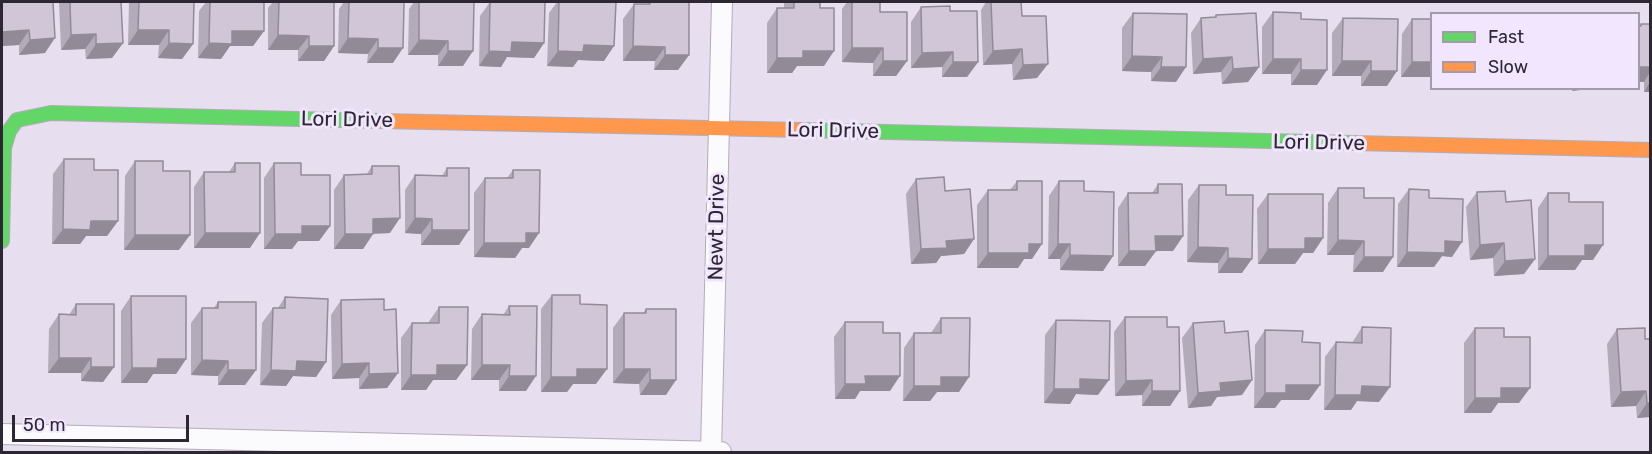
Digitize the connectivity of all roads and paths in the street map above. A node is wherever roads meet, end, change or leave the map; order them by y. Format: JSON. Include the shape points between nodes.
{"nodes":[{"id":1,"x":722,"y":2,"type":"edge"},
{"id":2,"x":719,"y":129,"type":"junction"},
{"id":3,"x":1650,"y":150,"type":"edge"},
{"id":4,"x":2,"y":242,"type":"edge"},
{"id":5,"x":2,"y":434,"type":"edge"},
{"id":6,"x":711,"y":452,"type":"edge"},
{"id":7,"x":720,"y":453,"type":"edge"}],
"edges":[{"from":1,"to":2,"type":"street","name":"Newt Drive"},
{"from":2,"to":3,"type":"street","name":"Lori Drive"},
{"from":2,"to":4,"type":"street","name":"Lori Drive","via":[[51,113],[17,120],[9,131],[4,148]]},
{"from":2,"to":6,"type":"street","name":"Newt Drive"},
{"from":5,"to":6,"type":"street"},
{"from":6,"to":7,"type":"street"}]}
